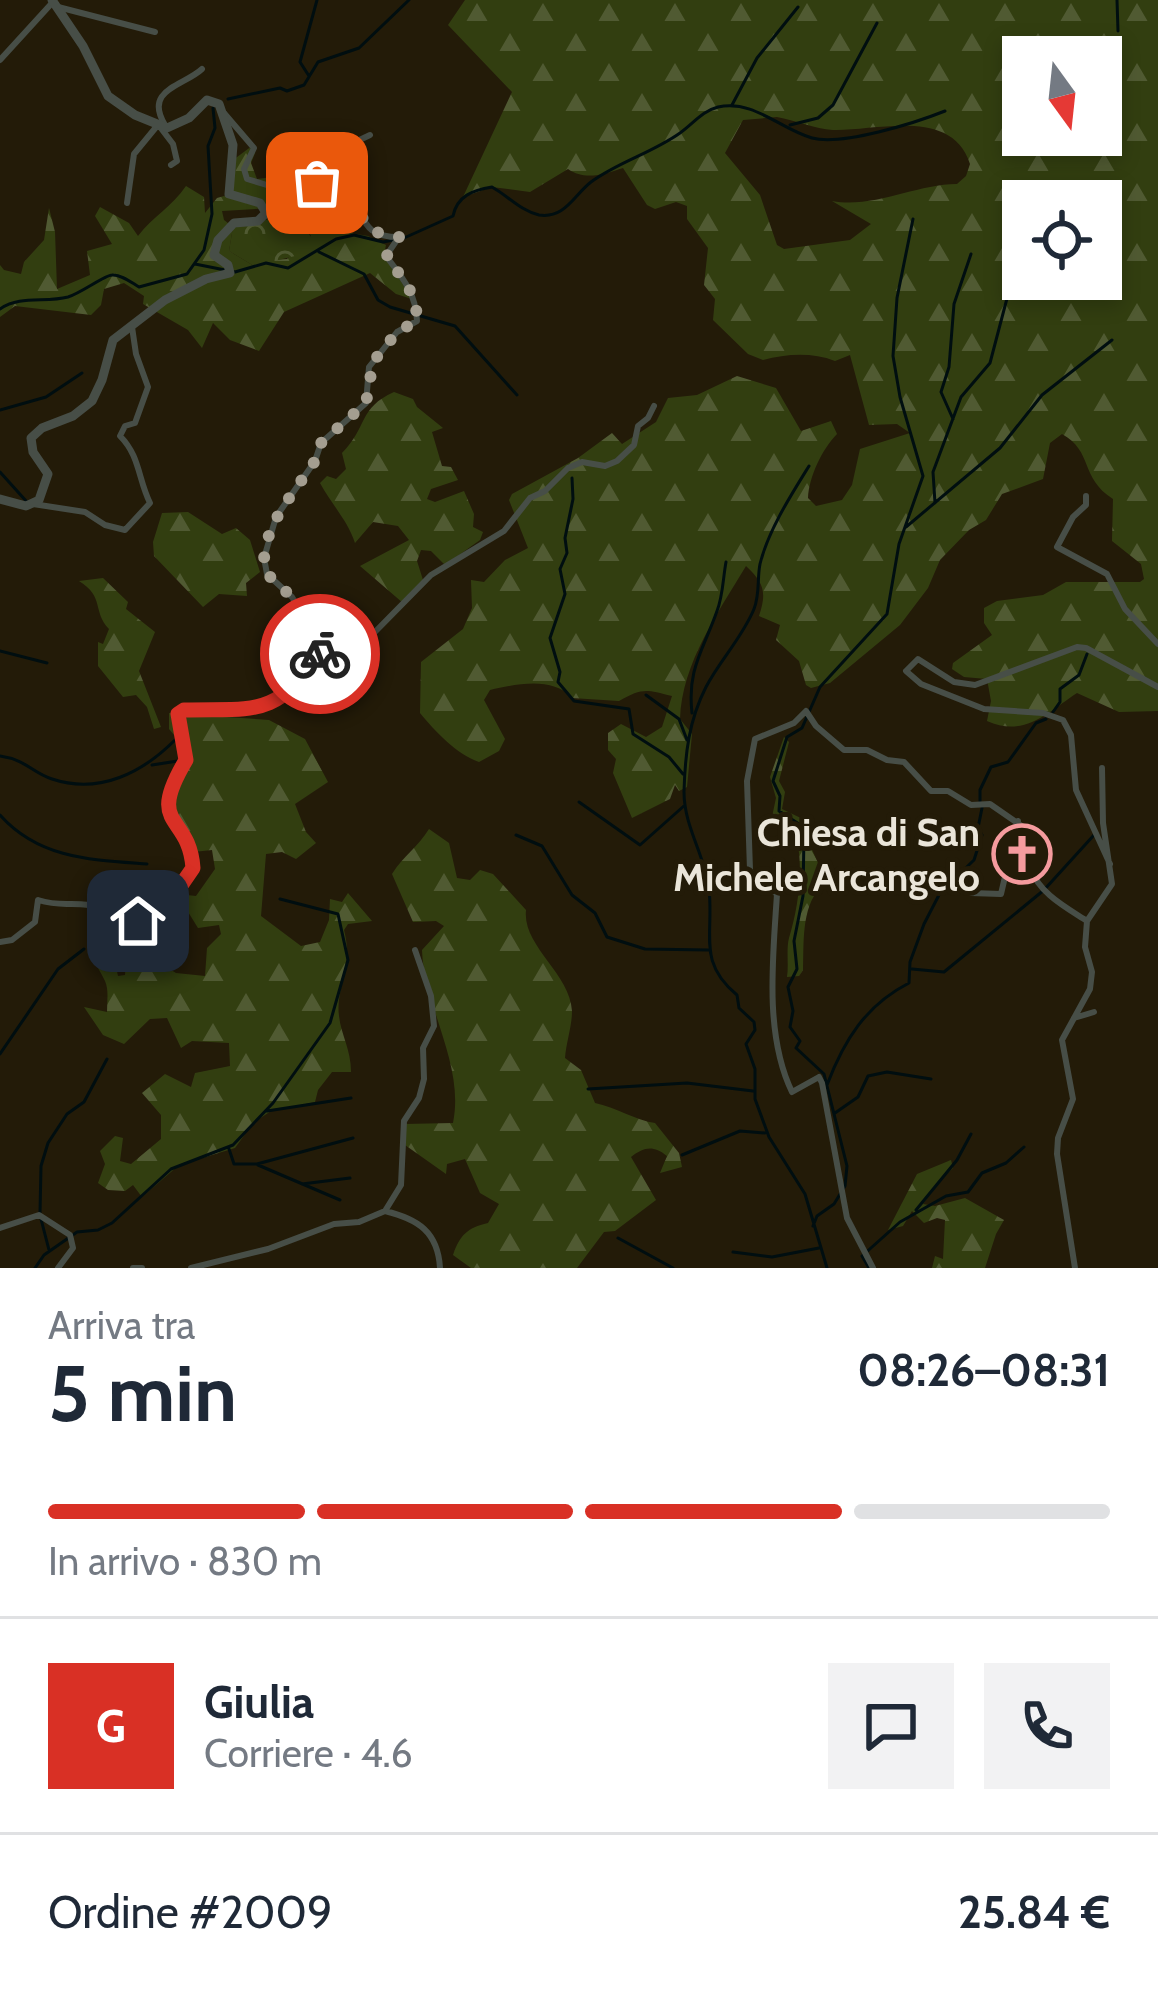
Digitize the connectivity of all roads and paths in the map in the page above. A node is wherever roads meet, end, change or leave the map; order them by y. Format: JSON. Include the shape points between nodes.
{"nodes":[{"id":1,"x":53,"y":3,"type":"edge"},
{"id":2,"x":154,"y":32,"type":"dead end"},
{"id":3,"x":0,"y":60,"type":"edge"},
{"id":4,"x":202,"y":69,"type":"dead end"},
{"id":5,"x":224,"y":113,"type":"junction"},
{"id":6,"x":163,"y":127,"type":"junction"},
{"id":7,"x":370,"y":135,"type":"dead end"},
{"id":8,"x":171,"y":165,"type":"dead end"},
{"id":9,"x":346,"y":192,"type":"junction"},
{"id":10,"x":128,"y":202,"type":"dead end"},
{"id":11,"x":132,"y":327,"type":"junction"},
{"id":12,"x":654,"y":406,"type":"dead end"},
{"id":13,"x":1086,"y":496,"type":"dead end"},
{"id":14,"x":0,"y":499,"type":"edge"},
{"id":15,"x":33,"y":505,"type":"junction"},
{"id":16,"x":1158,"y":644,"type":"edge"},
{"id":17,"x":326,"y":650,"type":"junction"},
{"id":18,"x":1158,"y":687,"type":"edge"},
{"id":19,"x":1102,"y":768,"type":"dead end"},
{"id":20,"x":1018,"y":821,"type":"junction"},
{"id":21,"x":1110,"y":864,"type":"junction"},
{"id":22,"x":971,"y":893,"type":"dead end"},
{"id":23,"x":1088,"y":921,"type":"junction"},
{"id":24,"x":0,"y":942,"type":"edge"},
{"id":25,"x":415,"y":950,"type":"dead end"},
{"id":26,"x":1094,"y":1012,"type":"dead end"},
{"id":27,"x":1071,"y":1019,"type":"junction"},
{"id":28,"x":395,"y":1195,"type":"junction"},
{"id":29,"x":385,"y":1211,"type":"junction"},
{"id":30,"x":401,"y":1215,"type":"junction"},
{"id":31,"x":0,"y":1228,"type":"edge"},
{"id":32,"x":58,"y":1268,"type":"edge"},
{"id":33,"x":191,"y":1268,"type":"edge"},
{"id":34,"x":440,"y":1268,"type":"edge"},
{"id":35,"x":873,"y":1268,"type":"edge"},
{"id":36,"x":1075,"y":1268,"type":"edge"}],
"edges":[{"from":1,"to":2,"type":"street"},
{"from":1,"to":3,"type":"street"},
{"from":1,"to":6,"type":"street","via":[[108,97]]},
{"from":4,"to":6,"type":"street","via":[[161,98]]},
{"from":5,"to":6,"type":"street","via":[[210,99]]},
{"from":5,"to":9,"type":"street","via":[[254,148],[248,179]]},
{"from":5,"to":11,"type":"street","via":[[233,146],[230,194],[260,203],[266,213],[234,223],[218,240],[214,255],[230,271],[165,300]]},
{"from":6,"to":8,"type":"street","via":[[177,158]]},
{"from":6,"to":10,"type":"street","via":[[134,154]]},
{"from":7,"to":9,"type":"street","via":[[291,166],[303,179]]},
{"from":9,"to":17,"type":"street","via":[[371,230],[399,237],[386,257],[412,290],[418,318],[370,368],[366,403],[321,443],[275,518],[267,574]]},
{"from":11,"to":15,"type":"street","via":[[108,348],[92,401],[31,438],[48,474]]},
{"from":11,"to":15,"type":"street","via":[[148,387],[135,423],[120,436],[138,460],[150,503],[125,530],[85,512]]},
{"from":12,"to":17,"type":"street","via":[[617,461],[568,468],[504,531],[431,575],[369,638]]},
{"from":13,"to":16,"type":"street","via":[[1057,548],[1107,574],[1125,609]]},
{"from":14,"to":15,"type":"street"},
{"from":17,"to":24,"type":"street","via":[[265,708],[178,714],[186,760],[167,803],[192,859],[182,884],[135,922],[114,910],[38,900],[35,922]]},
{"from":18,"to":21,"type":"street","via":[[1077,647],[975,686],[918,659],[906,671],[984,710],[1063,720],[1072,735],[1076,790]]},
{"from":19,"to":21,"type":"street"},
{"from":20,"to":22,"type":"street","via":[[1001,894]]},
{"from":20,"to":23,"type":"street","via":[[1030,839],[1032,874]]},
{"from":20,"to":35,"type":"street","via":[[990,804],[931,791],[904,762],[844,750],[807,712],[753,742],[750,870],[777,894],[772,968],[780,1053],[792,1092],[812,1078],[822,1084],[847,1218]]},
{"from":21,"to":23,"type":"street","via":[[1112,884]]},
{"from":23,"to":27,"type":"street","via":[[1091,980]]},
{"from":25,"to":28,"type":"street","via":[[434,1026],[423,1048],[419,1098],[404,1121]]},
{"from":26,"to":27,"type":"street"},
{"from":27,"to":36,"type":"street","via":[[1062,1047],[1073,1106],[1057,1154]]},
{"from":28,"to":29,"type":"street"},
{"from":28,"to":30,"type":"street"},
{"from":29,"to":30,"type":"street"},
{"from":29,"to":33,"type":"street"},
{"from":30,"to":34,"type":"street","via":[[430,1233]]},
{"from":31,"to":32,"type":"street","via":[[38,1215],[72,1236],[74,1248]]}]}
